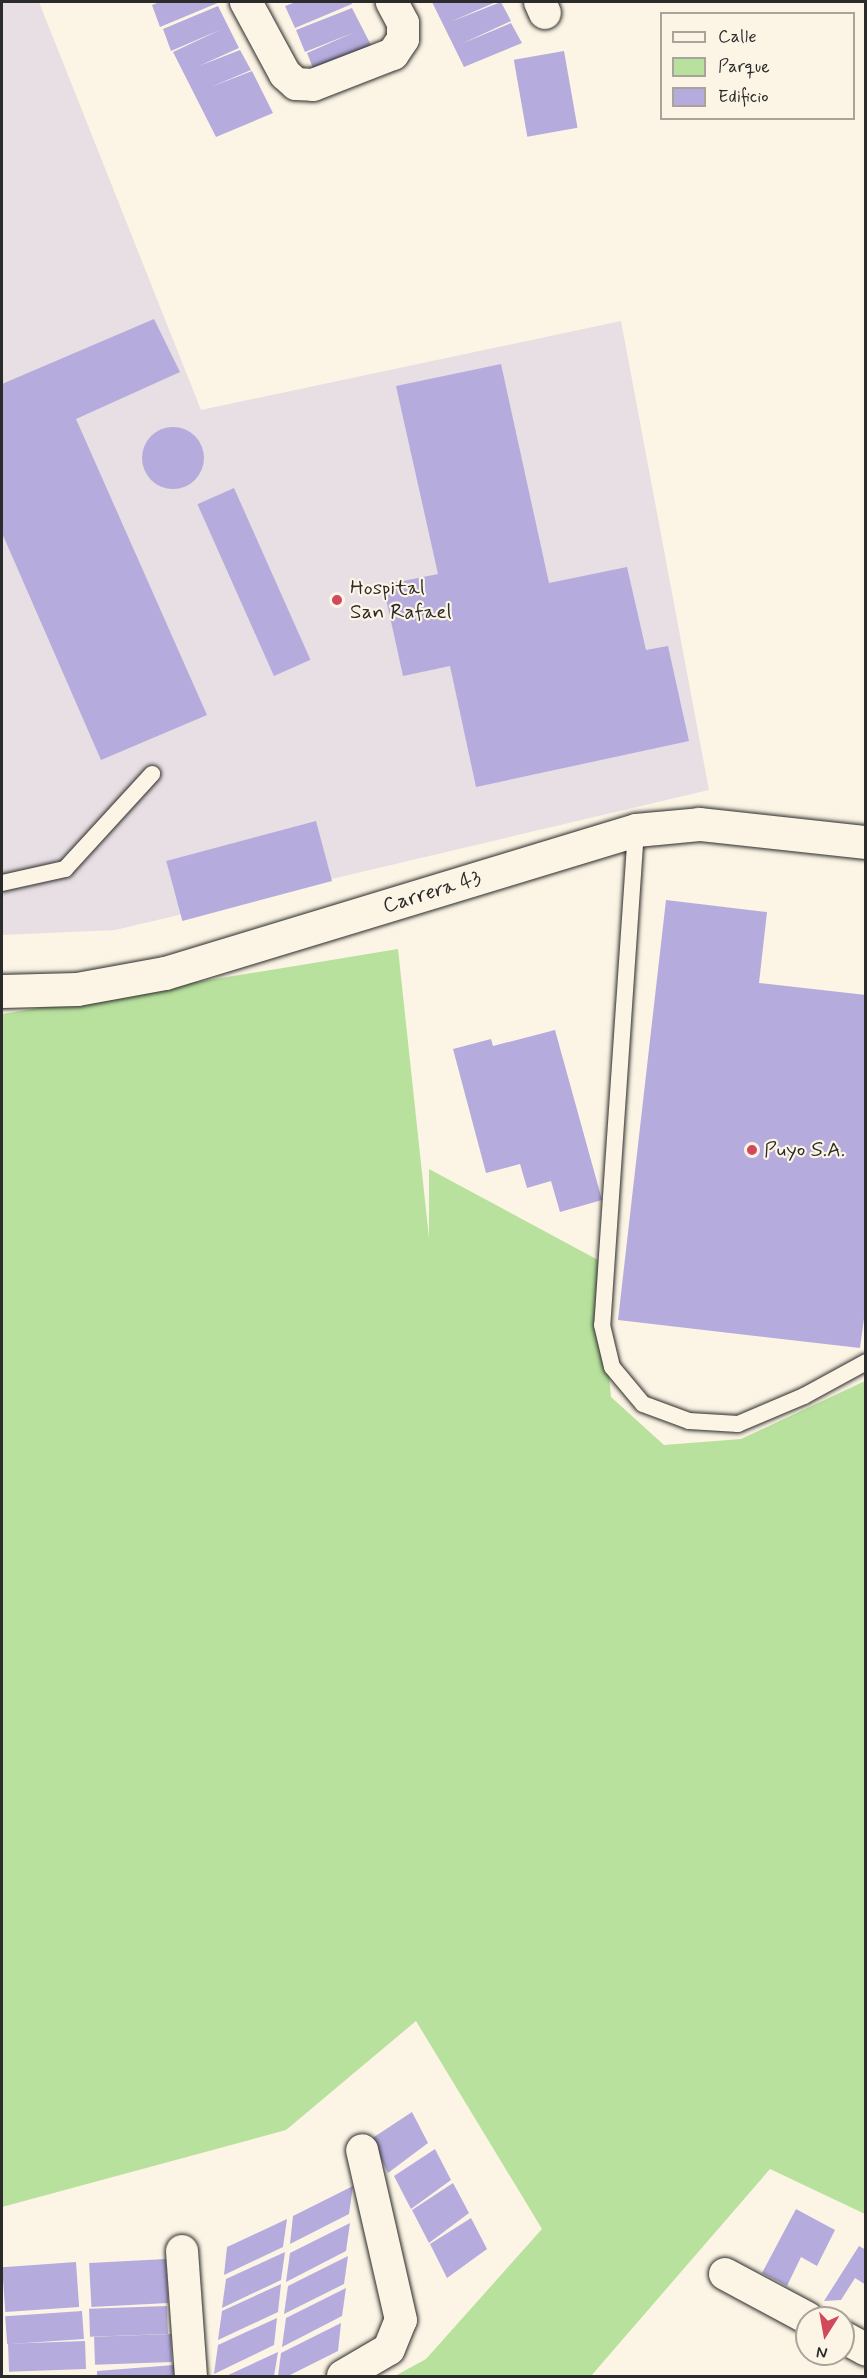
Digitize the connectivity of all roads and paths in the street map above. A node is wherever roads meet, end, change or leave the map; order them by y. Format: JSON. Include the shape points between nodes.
{"nodes":[{"id":1,"x":246,"y":2,"type":"edge"},
{"id":2,"x":392,"y":2,"type":"edge"},
{"id":3,"x":152,"y":774,"type":"dead end"},
{"id":4,"x":636,"y":830,"type":"junction"},
{"id":5,"x":866,"y":842,"type":"edge"},
{"id":6,"x":2,"y":883,"type":"edge"},
{"id":7,"x":2,"y":991,"type":"edge"},
{"id":8,"x":866,"y":1362,"type":"edge"},
{"id":9,"x":362,"y":2150,"type":"dead end"},
{"id":10,"x":182,"y":2251,"type":"dead end"},
{"id":11,"x":725,"y":2274,"type":"dead end"},
{"id":12,"x":795,"y":2312,"type":"edge"},
{"id":13,"x":191,"y":2376,"type":"edge"},
{"id":14,"x":343,"y":2376,"type":"edge"}],
"edges":[{"from":1,"to":2,"type":"street","via":[[285,74],[296,84],[313,85],[393,54],[404,39],[403,23]]},
{"from":3,"to":6,"type":"lane","via":[[66,869]]},
{"from":4,"to":5,"type":"street","name":"Carrera 43","via":[[699,824]]},
{"from":4,"to":7,"type":"street","name":"Carrera 43","via":[[165,973],[77,989]]},
{"from":4,"to":8,"type":"lane","via":[[602,1325],[612,1367],[643,1404],[689,1421],[738,1424],[804,1396]]},
{"from":9,"to":14,"type":"street","via":[[401,2320],[389,2349]]},
{"from":10,"to":13,"type":"street"},
{"from":11,"to":12,"type":"street"}]}
